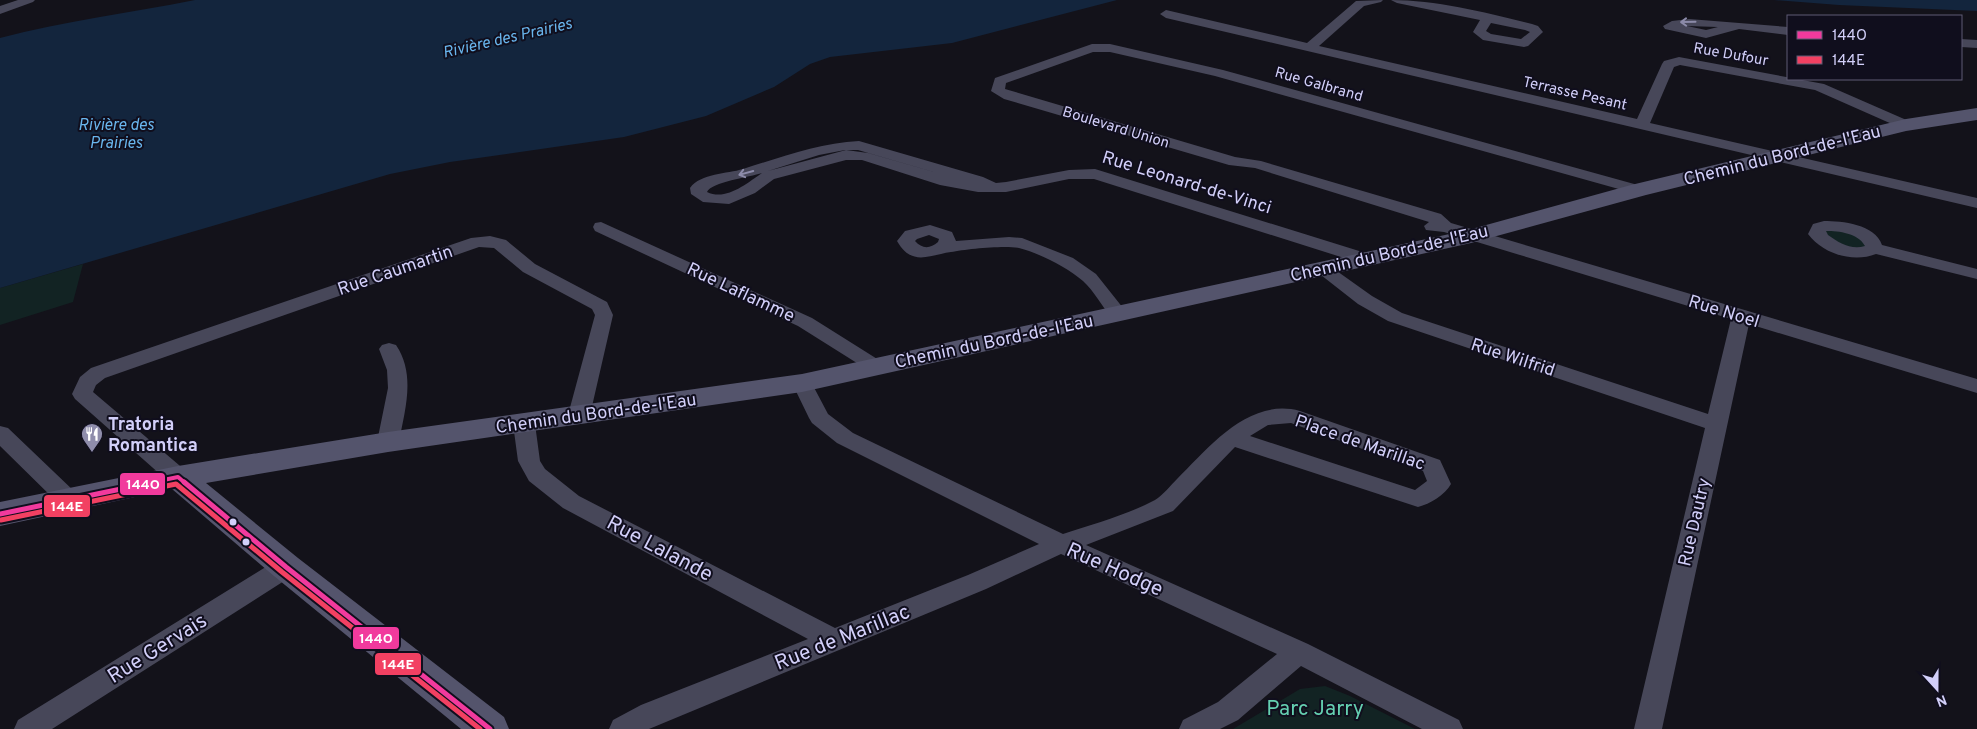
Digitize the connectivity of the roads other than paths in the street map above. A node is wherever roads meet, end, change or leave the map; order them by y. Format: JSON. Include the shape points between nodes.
{"nodes":[{"id":1,"x":29,"y":0,"type":"edge"},
{"id":2,"x":1377,"y":0,"type":"edge"},
{"id":3,"x":1398,"y":0,"type":"edge"},
{"id":4,"x":0,"y":10,"type":"edge"},
{"id":5,"x":1166,"y":14,"type":"dead end"},
{"id":6,"x":1488,"y":18,"type":"dead end"},
{"id":7,"x":1737,"y":26,"type":"dead end"},
{"id":8,"x":1787,"y":31,"type":"edge"},
{"id":9,"x":1962,"y":43,"type":"edge"},
{"id":10,"x":1977,"y":44,"type":"edge"},
{"id":11,"x":1310,"y":48,"type":"junction"},
{"id":12,"x":998,"y":91,"type":"joint"},
{"id":13,"x":1977,"y":114,"type":"edge"},
{"id":14,"x":1642,"y":125,"type":"junction"},
{"id":15,"x":1906,"y":126,"type":"junction"},
{"id":16,"x":846,"y":150,"type":"junction"},
{"id":17,"x":1778,"y":157,"type":"junction"},
{"id":18,"x":1639,"y":190,"type":"junction"},
{"id":19,"x":1977,"y":203,"type":"edge"},
{"id":20,"x":600,"y":227,"type":"dead end"},
{"id":21,"x":1471,"y":236,"type":"junction"},
{"id":22,"x":944,"y":247,"type":"dead end"},
{"id":23,"x":1874,"y":248,"type":"dead end"},
{"id":24,"x":1366,"y":259,"type":"junction"},
{"id":25,"x":1321,"y":268,"type":"junction"},
{"id":26,"x":1977,"y":274,"type":"edge"},
{"id":27,"x":1118,"y":313,"type":"junction"},
{"id":28,"x":1740,"y":316,"type":"junction"},
{"id":29,"x":389,"y":349,"type":"dead end"},
{"id":30,"x":875,"y":366,"type":"junction"},
{"id":31,"x":802,"y":383,"type":"junction"},
{"id":32,"x":1977,"y":386,"type":"edge"},
{"id":33,"x":579,"y":415,"type":"junction"},
{"id":34,"x":524,"y":424,"type":"junction"},
{"id":35,"x":1716,"y":424,"type":"junction"},
{"id":36,"x":0,"y":433,"type":"edge"},
{"id":37,"x":1230,"y":438,"type":"junction"},
{"id":38,"x":388,"y":442,"type":"junction"},
{"id":39,"x":178,"y":477,"type":"junction"},
{"id":40,"x":68,"y":499,"type":"junction"},
{"id":41,"x":0,"y":514,"type":"edge"},
{"id":42,"x":1060,"y":544,"type":"junction"},
{"id":43,"x":286,"y":567,"type":"junction"},
{"id":44,"x":834,"y":640,"type":"junction"},
{"id":45,"x":1299,"y":652,"type":"junction"},
{"id":46,"x":35,"y":727,"type":"edge"},
{"id":47,"x":490,"y":729,"type":"edge"},
{"id":48,"x":623,"y":729,"type":"edge"},
{"id":49,"x":1193,"y":729,"type":"edge"},
{"id":50,"x":1449,"y":729,"type":"edge"},
{"id":51,"x":1648,"y":729,"type":"edge"}],
"edges":[{"from":1,"to":4,"type":"street"},
{"from":2,"to":11,"type":"street","via":[[1360,3]]},
{"from":3,"to":6,"type":"street"},
{"from":5,"to":11,"type":"street","name":"Terrasse Pesant"},
{"from":7,"to":8,"type":"street"},
{"from":9,"to":10,"type":"street"},
{"from":11,"to":14,"type":"street","name":"Terrasse Pesant"},
{"from":12,"to":18,"type":"street","name":"Rue Galbrand","via":[[1000,81],[1092,48],[1110,48],[1218,73]]},
{"from":12,"to":21,"type":"street","name":"Boulevard Union","via":[[1234,162],[1249,172]]},
{"from":13,"to":15,"type":"street","name":"Chemin du Bord-de-l'Eau"},
{"from":14,"to":15,"type":"street","name":"Rue Dufour","via":[[1669,64],[1679,61],[1819,87]]},
{"from":14,"to":17,"type":"street","name":"Terrasse Pesant"},
{"from":15,"to":17,"type":"street","name":"Chemin du Bord-de-l'Eau"},
{"from":16,"to":16,"type":"street","name":"Rue Leonard-de-Vinci","one_way":true,"via":[[707,182],[698,188],[700,194],[709,199],[729,199],[768,176]]},
{"from":16,"to":24,"type":"street","name":"Rue Leonard-de-Vinci","via":[[969,187],[1016,186],[1067,173],[1095,174]]},
{"from":17,"to":18,"type":"street","name":"Chemin du Bord-de-l'Eau"},
{"from":17,"to":19,"type":"street","name":"Terrasse Pesant"},
{"from":18,"to":21,"type":"street","name":"Chemin du Bord-de-l'Eau"},
{"from":20,"to":30,"type":"street","name":"Rue Laflamme","via":[[805,322]]},
{"from":21,"to":24,"type":"street","name":"Chemin du Bord-de-l'Eau"},
{"from":21,"to":28,"type":"street","name":"Rue Noel"},
{"from":22,"to":27,"type":"street","via":[[1022,243],[1067,262],[1090,278]]},
{"from":23,"to":26,"type":"street"},
{"from":24,"to":25,"type":"street","name":"Chemin du Bord-de-l'Eau"},
{"from":25,"to":27,"type":"street","name":"Chemin du Bord-de-l'Eau"},
{"from":25,"to":35,"type":"street","name":"Rue Wilfrid","via":[[1395,317]]},
{"from":27,"to":30,"type":"street","name":"Chemin du Bord-de-l'Eau"},
{"from":28,"to":32,"type":"street","name":"Rue Noel"},
{"from":28,"to":35,"type":"street","name":"Rue Dautry"},
{"from":29,"to":38,"type":"street","via":[[397,370],[398,388]]},
{"from":30,"to":31,"type":"street","name":"Chemin du Bord-de-l'Eau"},
{"from":31,"to":33,"type":"street","name":"Chemin du Bord-de-l'Eau"},
{"from":31,"to":42,"type":"street","name":"Rue Hodge","via":[[820,418],[845,438]]},
{"from":33,"to":34,"type":"street","name":"Chemin du Bord-de-l'Eau"},
{"from":33,"to":39,"type":"street","name":"Rue Caumartin","via":[[604,315],[600,306],[529,268],[500,244],[477,242],[98,373],[87,382],[82,394]]},
{"from":34,"to":38,"type":"street","name":"Chemin du Bord-de-l'Eau"},
{"from":34,"to":44,"type":"street","name":"Rue Lalande","via":[[529,461],[537,476],[572,502]]},
{"from":35,"to":51,"type":"street","name":"Rue Dautry"},
{"from":36,"to":40,"type":"street"},
{"from":37,"to":37,"type":"street","name":"Place de Marillac","via":[[1263,418],[1293,416],[1432,466],[1440,484],[1418,500]]},
{"from":37,"to":42,"type":"street","name":"Place de Marillac","via":[[1165,505]]},
{"from":38,"to":39,"type":"street","name":"Chemin du Bord-de-l'Eau"},
{"from":39,"to":40,"type":"street","name":"Chemin du Bord-de-l'Eau"},
{"from":39,"to":43,"type":"street"},
{"from":40,"to":41,"type":"street","name":"Chemin du Bord-de-l'Eau"},
{"from":42,"to":44,"type":"street","name":"Rue de Marillac","via":[[977,582]]},
{"from":42,"to":45,"type":"street","name":"Rue Hodge"},
{"from":43,"to":46,"type":"street","name":"Rue Gervais"},
{"from":43,"to":47,"type":"street"},
{"from":44,"to":48,"type":"street","name":"Rue de Marillac","via":[[651,714]]},
{"from":45,"to":49,"type":"street","via":[[1228,711]]},
{"from":45,"to":50,"type":"street","name":"Rue Hodge"}]}
